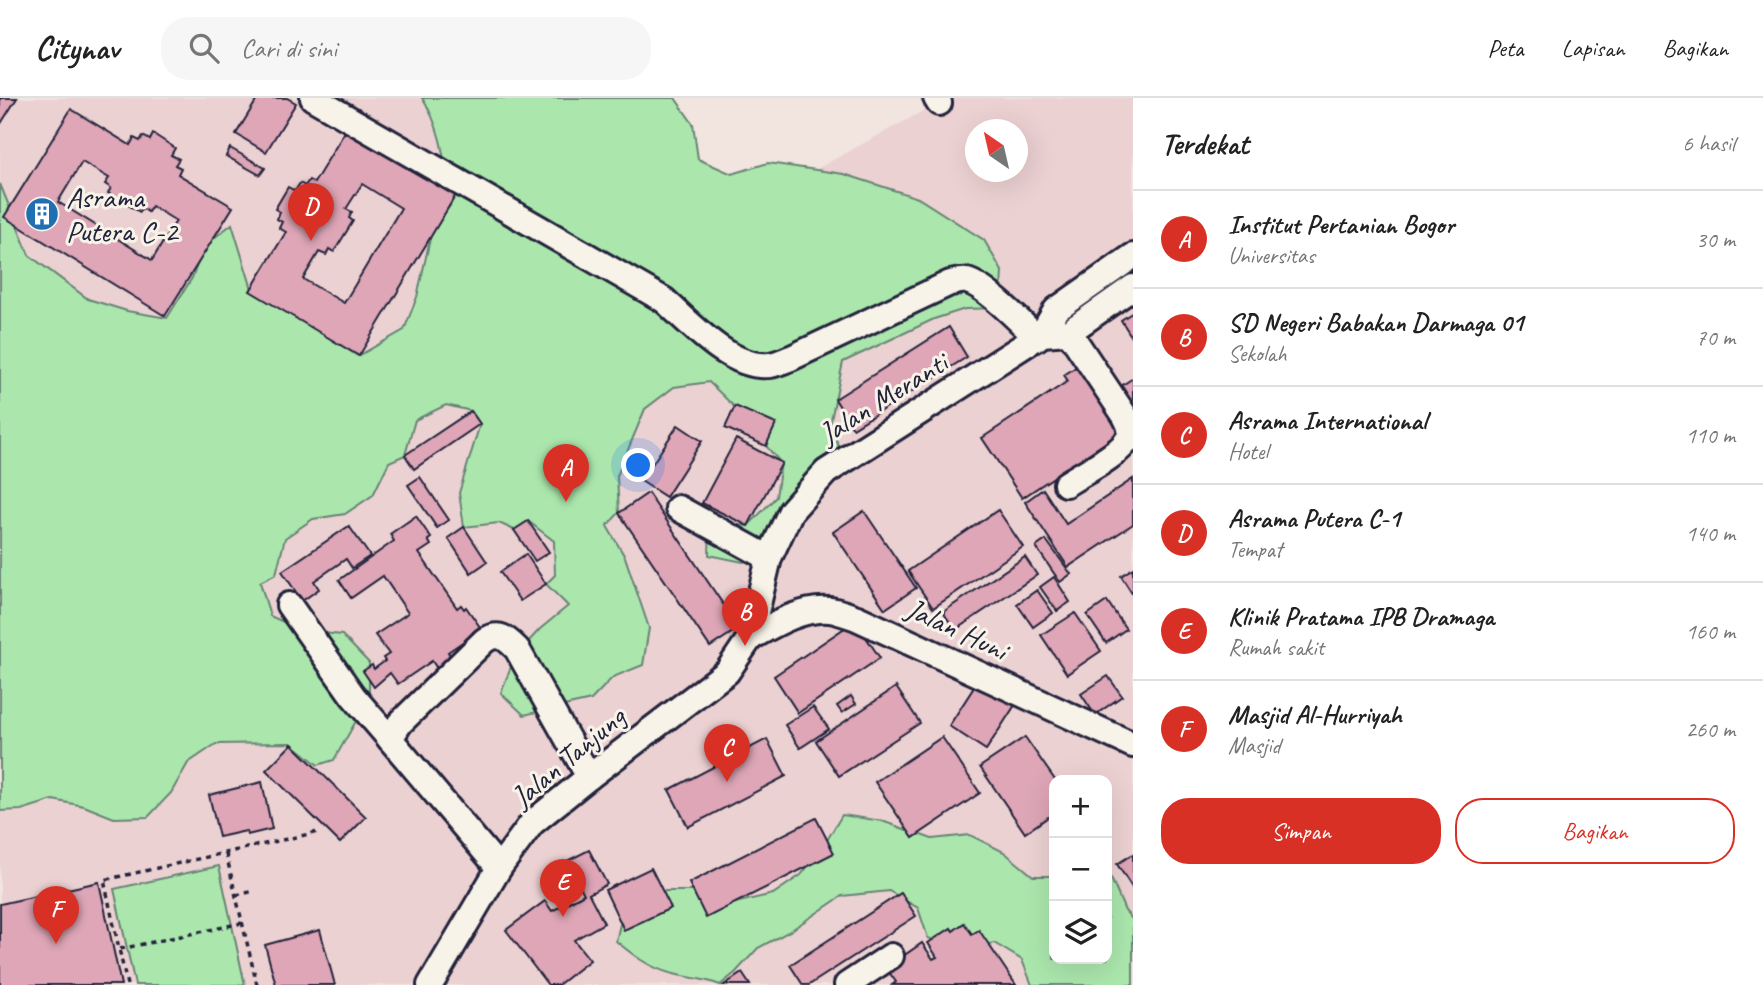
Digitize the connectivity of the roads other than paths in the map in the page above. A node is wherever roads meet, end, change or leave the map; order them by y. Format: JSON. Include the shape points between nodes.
{"nodes":[{"id":1,"x":313,"y":98,"type":"edge"},
{"id":2,"x":1133,"y":256,"type":"edge"},
{"id":3,"x":1133,"y":287,"type":"edge"},
{"id":4,"x":1069,"y":332,"type":"junction"},
{"id":5,"x":1040,"y":336,"type":"junction"},
{"id":6,"x":1066,"y":484,"type":"dead end"},
{"id":7,"x":678,"y":508,"type":"dead end"},
{"id":8,"x":769,"y":558,"type":"junction"},
{"id":9,"x":289,"y":605,"type":"dead end"},
{"id":10,"x":750,"y":638,"type":"junction"},
{"id":11,"x":390,"y":739,"type":"junction"},
{"id":12,"x":1133,"y":745,"type":"edge"},
{"id":13,"x":589,"y":776,"type":"junction"},
{"id":14,"x":499,"y":868,"type":"junction"},
{"id":15,"x":891,"y":956,"type":"dead end"},
{"id":16,"x":430,"y":985,"type":"edge"},
{"id":17,"x":848,"y":985,"type":"edge"}],
"edges":[{"from":1,"to":5,"type":"lane","via":[[664,300],[739,360],[769,365],[792,358],[963,280]]},
{"from":2,"to":5,"type":"lane","via":[[1056,310]]},
{"from":3,"to":4,"type":"lane"},
{"from":4,"to":5,"type":"lane","name":"Jalan Meranti"},
{"from":4,"to":6,"type":"lane","via":[[1130,426],[1130,435],[1126,443]]},
{"from":5,"to":8,"type":"lane","name":"Jalan Meranti","via":[[826,472],[791,511]]},
{"from":7,"to":8,"type":"lane"},
{"from":8,"to":10,"type":"lane","name":"Jalan Meranti"},
{"from":9,"to":11,"type":"lane","via":[[353,696]]},
{"from":10,"to":12,"type":"lane","name":"Jalan Huni","via":[[784,620],[829,610],[857,618]]},
{"from":10,"to":13,"type":"lane","name":"Jalan Tanjung","via":[[727,672]]},
{"from":11,"to":13,"type":"lane","via":[[400,723],[485,640],[505,636],[517,649]]},
{"from":11,"to":14,"type":"lane"},
{"from":13,"to":14,"type":"lane","name":"Jalan Tanjung","via":[[532,823]]},
{"from":14,"to":16,"type":"lane","name":"Jalan Tanjung"},
{"from":15,"to":17,"type":"lane"}]}
